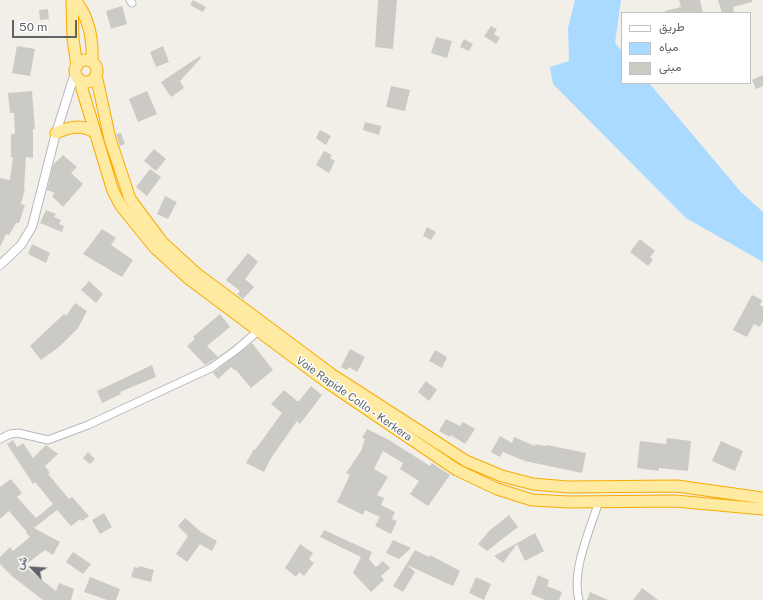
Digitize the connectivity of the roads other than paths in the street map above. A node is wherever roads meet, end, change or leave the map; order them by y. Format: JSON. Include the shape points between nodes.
{"nodes":[{"id":1,"x":72,"y":0,"type":"edge"},
{"id":2,"x":75,"y":0,"type":"edge"},
{"id":3,"x":92,"y":62,"type":"junction"},
{"id":4,"x":77,"y":73,"type":"junction"},
{"id":5,"x":96,"y":75,"type":"junction"},
{"id":6,"x":94,"y":132,"type":"junction"},
{"id":7,"x":56,"y":133,"type":"junction"},
{"id":8,"x":0,"y":264,"type":"edge"},
{"id":9,"x":258,"y":331,"type":"junction"},
{"id":10,"x":0,"y":439,"type":"edge"},
{"id":11,"x":763,"y":498,"type":"edge"},
{"id":12,"x":599,"y":502,"type":"junction"},
{"id":13,"x":763,"y":509,"type":"edge"},
{"id":14,"x":579,"y":600,"type":"edge"}],
"edges":[{"from":1,"to":4,"type":"highway","name":"Voie Rapide Collo - Kerkera"},
{"from":2,"to":3,"type":"highway","via":[[91,35]]},
{"from":3,"to":4,"type":"highway","via":[[86,61]]},
{"from":3,"to":5,"type":"highway","name":"Voie Rapide Collo - Kerkera","via":[[96,68]]},
{"from":4,"to":5,"type":"highway","via":[[89,82]]},
{"from":4,"to":6,"type":"highway","name":"Voie Rapide Collo - Kerkera"},
{"from":4,"to":7,"type":"street"},
{"from":5,"to":11,"type":"highway","name":"Voie Rapide Collo - Kerkera","via":[[110,139],[130,199],[162,242],[197,274],[331,374],[466,461],[502,476],[533,484],[568,487],[677,486]]},
{"from":6,"to":7,"type":"highway","via":[[75,127]]},
{"from":6,"to":9,"type":"highway","name":"Voie Rapide Collo - Kerkera","via":[[113,191],[121,206],[155,248],[188,278]]},
{"from":7,"to":8,"type":"street","via":[[32,227],[21,246]]},
{"from":9,"to":10,"type":"street","via":[[211,368],[88,425],[48,440],[18,433]]},
{"from":9,"to":12,"type":"highway","name":"Voie Rapide Collo - Kerkera","via":[[327,382],[457,470],[497,489],[532,500]]},
{"from":12,"to":13,"type":"highway","name":"Voie Rapide Collo - Kerkera","via":[[675,501]]},
{"from":12,"to":14,"type":"street","via":[[580,558],[576,591]]}]}
